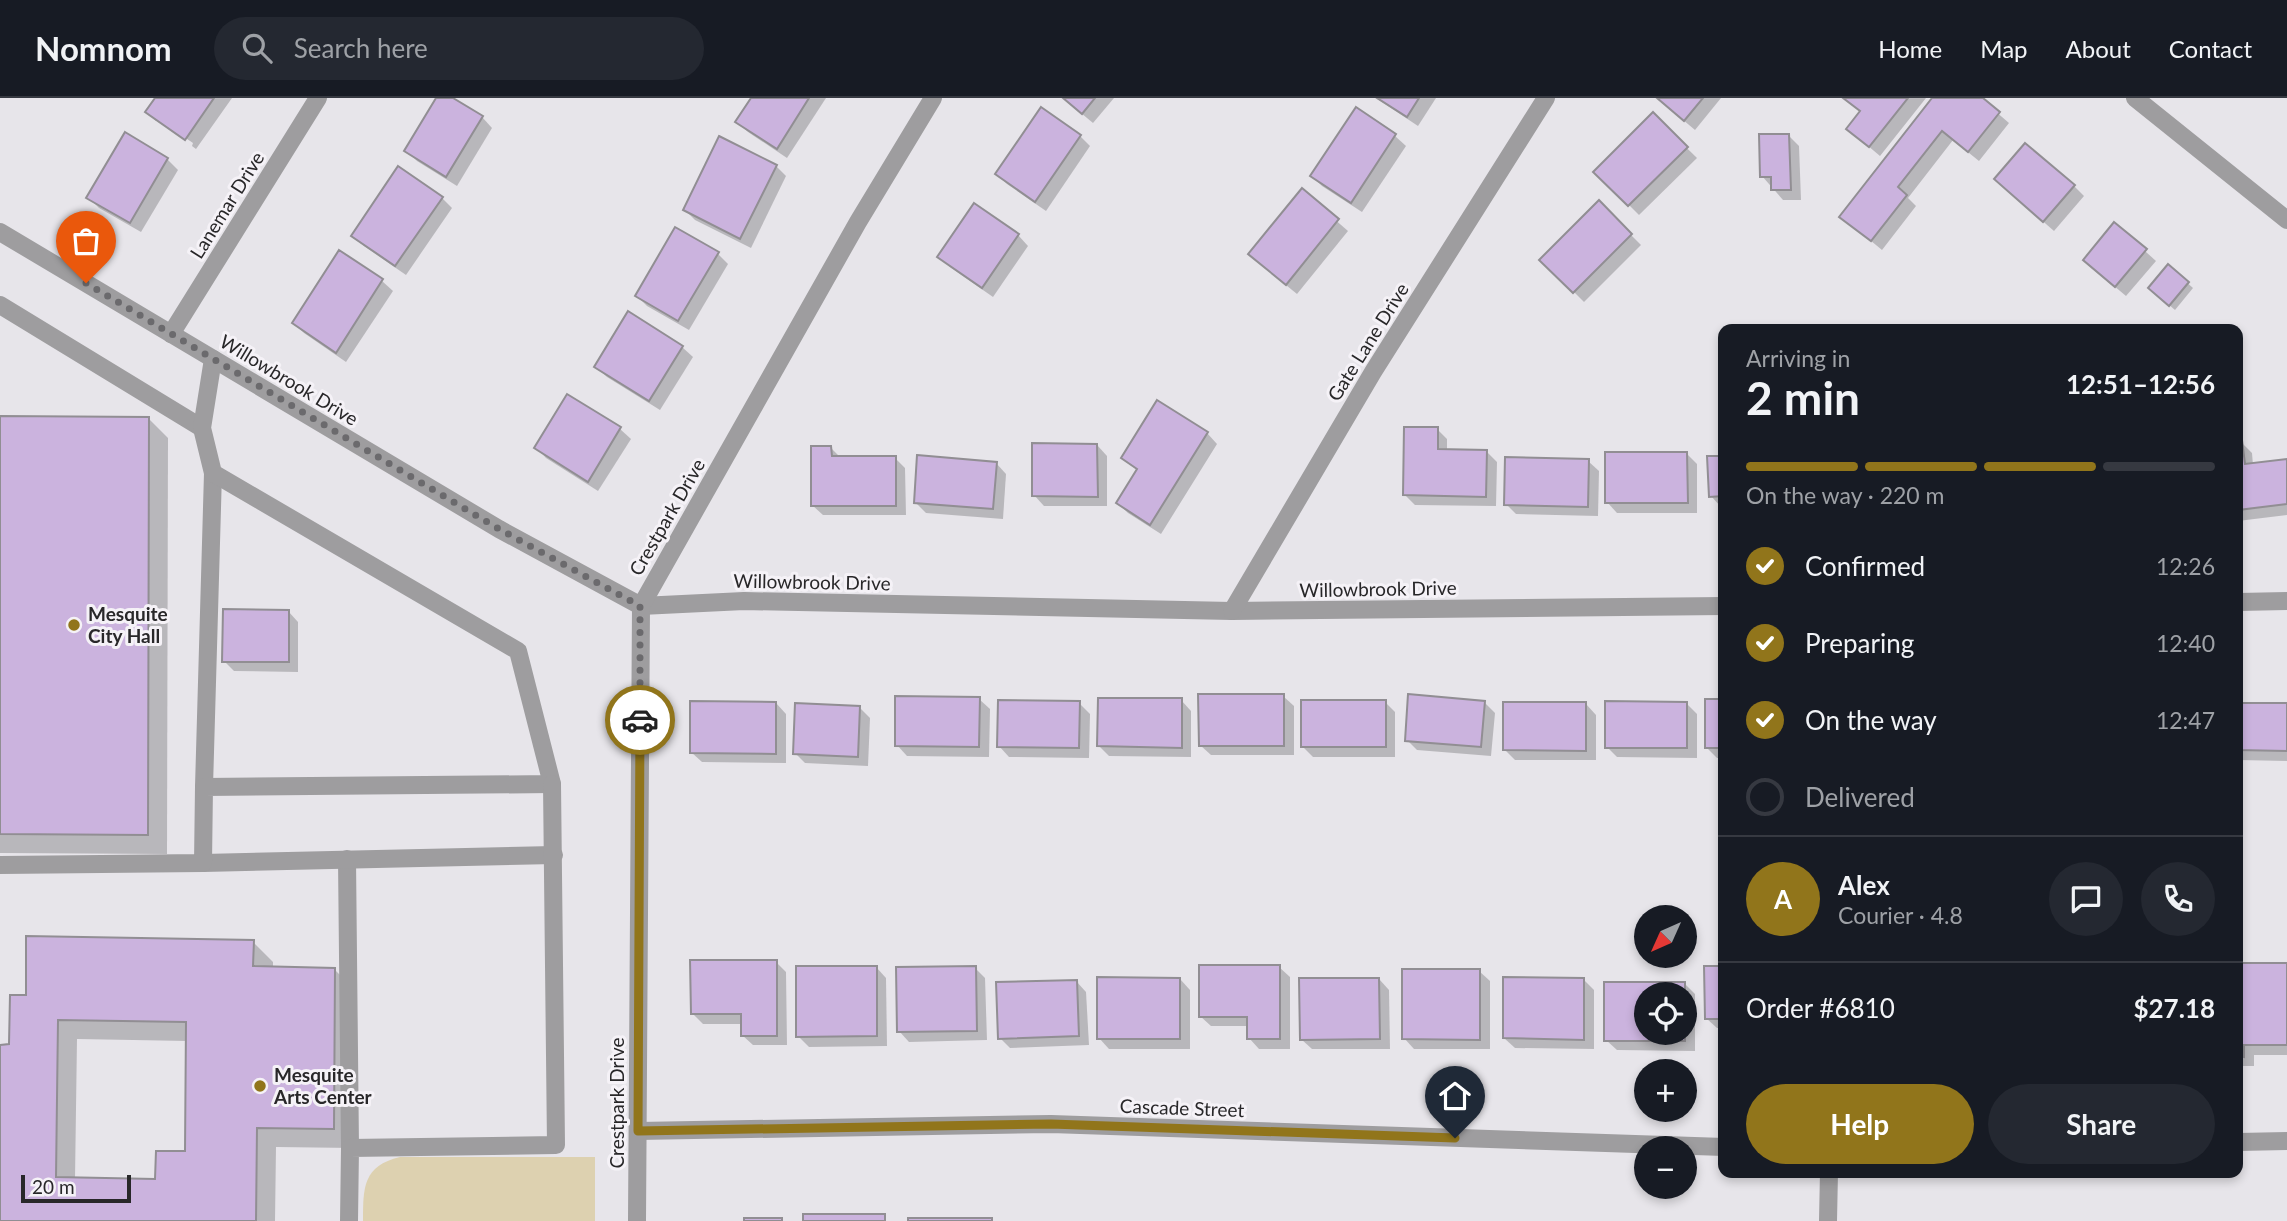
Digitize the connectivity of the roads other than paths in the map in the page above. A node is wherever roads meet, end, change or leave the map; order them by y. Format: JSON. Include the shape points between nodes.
{"nodes":[{"id":1,"x":318,"y":98,"type":"edge"},
{"id":2,"x":933,"y":98,"type":"edge"},
{"id":3,"x":1546,"y":98,"type":"edge"},
{"id":4,"x":2135,"y":98,"type":"edge"},
{"id":5,"x":2287,"y":220,"type":"edge"},
{"id":6,"x":0,"y":232,"type":"edge"},
{"id":7,"x":0,"y":304,"type":"edge"},
{"id":8,"x":172,"y":334,"type":"junction"},
{"id":9,"x":213,"y":359,"type":"junction"},
{"id":10,"x":202,"y":428,"type":"junction"},
{"id":11,"x":212,"y":473,"type":"junction"},
{"id":12,"x":2287,"y":601,"type":"edge"},
{"id":13,"x":2243,"y":602,"type":"edge"},
{"id":14,"x":640,"y":606,"type":"junction"},
{"id":15,"x":1718,"y":606,"type":"edge"},
{"id":16,"x":1232,"y":611,"type":"junction"},
{"id":17,"x":552,"y":784,"type":"junction"},
{"id":18,"x":204,"y":787,"type":"junction"},
{"id":19,"x":554,"y":855,"type":"junction"},
{"id":20,"x":347,"y":859,"type":"junction"},
{"id":21,"x":204,"y":863,"type":"junction"},
{"id":22,"x":0,"y":865,"type":"edge"},
{"id":23,"x":638,"y":1131,"type":"junction"},
{"id":24,"x":2287,"y":1141,"type":"edge"},
{"id":25,"x":2243,"y":1142,"type":"edge"},
{"id":26,"x":1718,"y":1147,"type":"edge"},
{"id":27,"x":350,"y":1148,"type":"junction"},
{"id":28,"x":1829,"y":1178,"type":"edge"},
{"id":29,"x":349,"y":1221,"type":"edge"},
{"id":30,"x":637,"y":1221,"type":"edge"},
{"id":31,"x":1828,"y":1221,"type":"edge"}],
"edges":[{"from":1,"to":8,"type":"street","name":"Lanemar Drive"},
{"from":2,"to":14,"type":"street","name":"Crestpark Drive"},
{"from":3,"to":16,"type":"street","name":"Gate Lane Drive","via":[[1373,372]]},
{"from":4,"to":5,"type":"street"},
{"from":6,"to":8,"type":"street","name":"Willowbrook Drive"},
{"from":7,"to":10,"type":"street"},
{"from":8,"to":9,"type":"street","name":"Willowbrook Drive"},
{"from":9,"to":10,"type":"street"},
{"from":9,"to":14,"type":"street","name":"Willowbrook Drive","via":[[499,529]]},
{"from":10,"to":11,"type":"street"},
{"from":11,"to":17,"type":"street","via":[[518,651]]},
{"from":11,"to":18,"type":"street"},
{"from":12,"to":13,"type":"street"},
{"from":14,"to":16,"type":"street","name":"Willowbrook Drive","via":[[744,601]]},
{"from":14,"to":23,"type":"street","name":"Crestpark Drive"},
{"from":15,"to":16,"type":"street","name":"Willowbrook Drive"},
{"from":17,"to":18,"type":"street"},
{"from":17,"to":19,"type":"street"},
{"from":18,"to":21,"type":"street"},
{"from":19,"to":20,"type":"street"},
{"from":19,"to":27,"type":"street","via":[[556,1145]]},
{"from":20,"to":21,"type":"street"},
{"from":20,"to":27,"type":"street"},
{"from":21,"to":22,"type":"street"},
{"from":23,"to":26,"type":"street","name":"Cascade Street","via":[[1051,1124]]},
{"from":23,"to":30,"type":"street","name":"Crestpark Drive"},
{"from":24,"to":25,"type":"street"},
{"from":27,"to":29,"type":"street"},
{"from":28,"to":31,"type":"street"}]}
